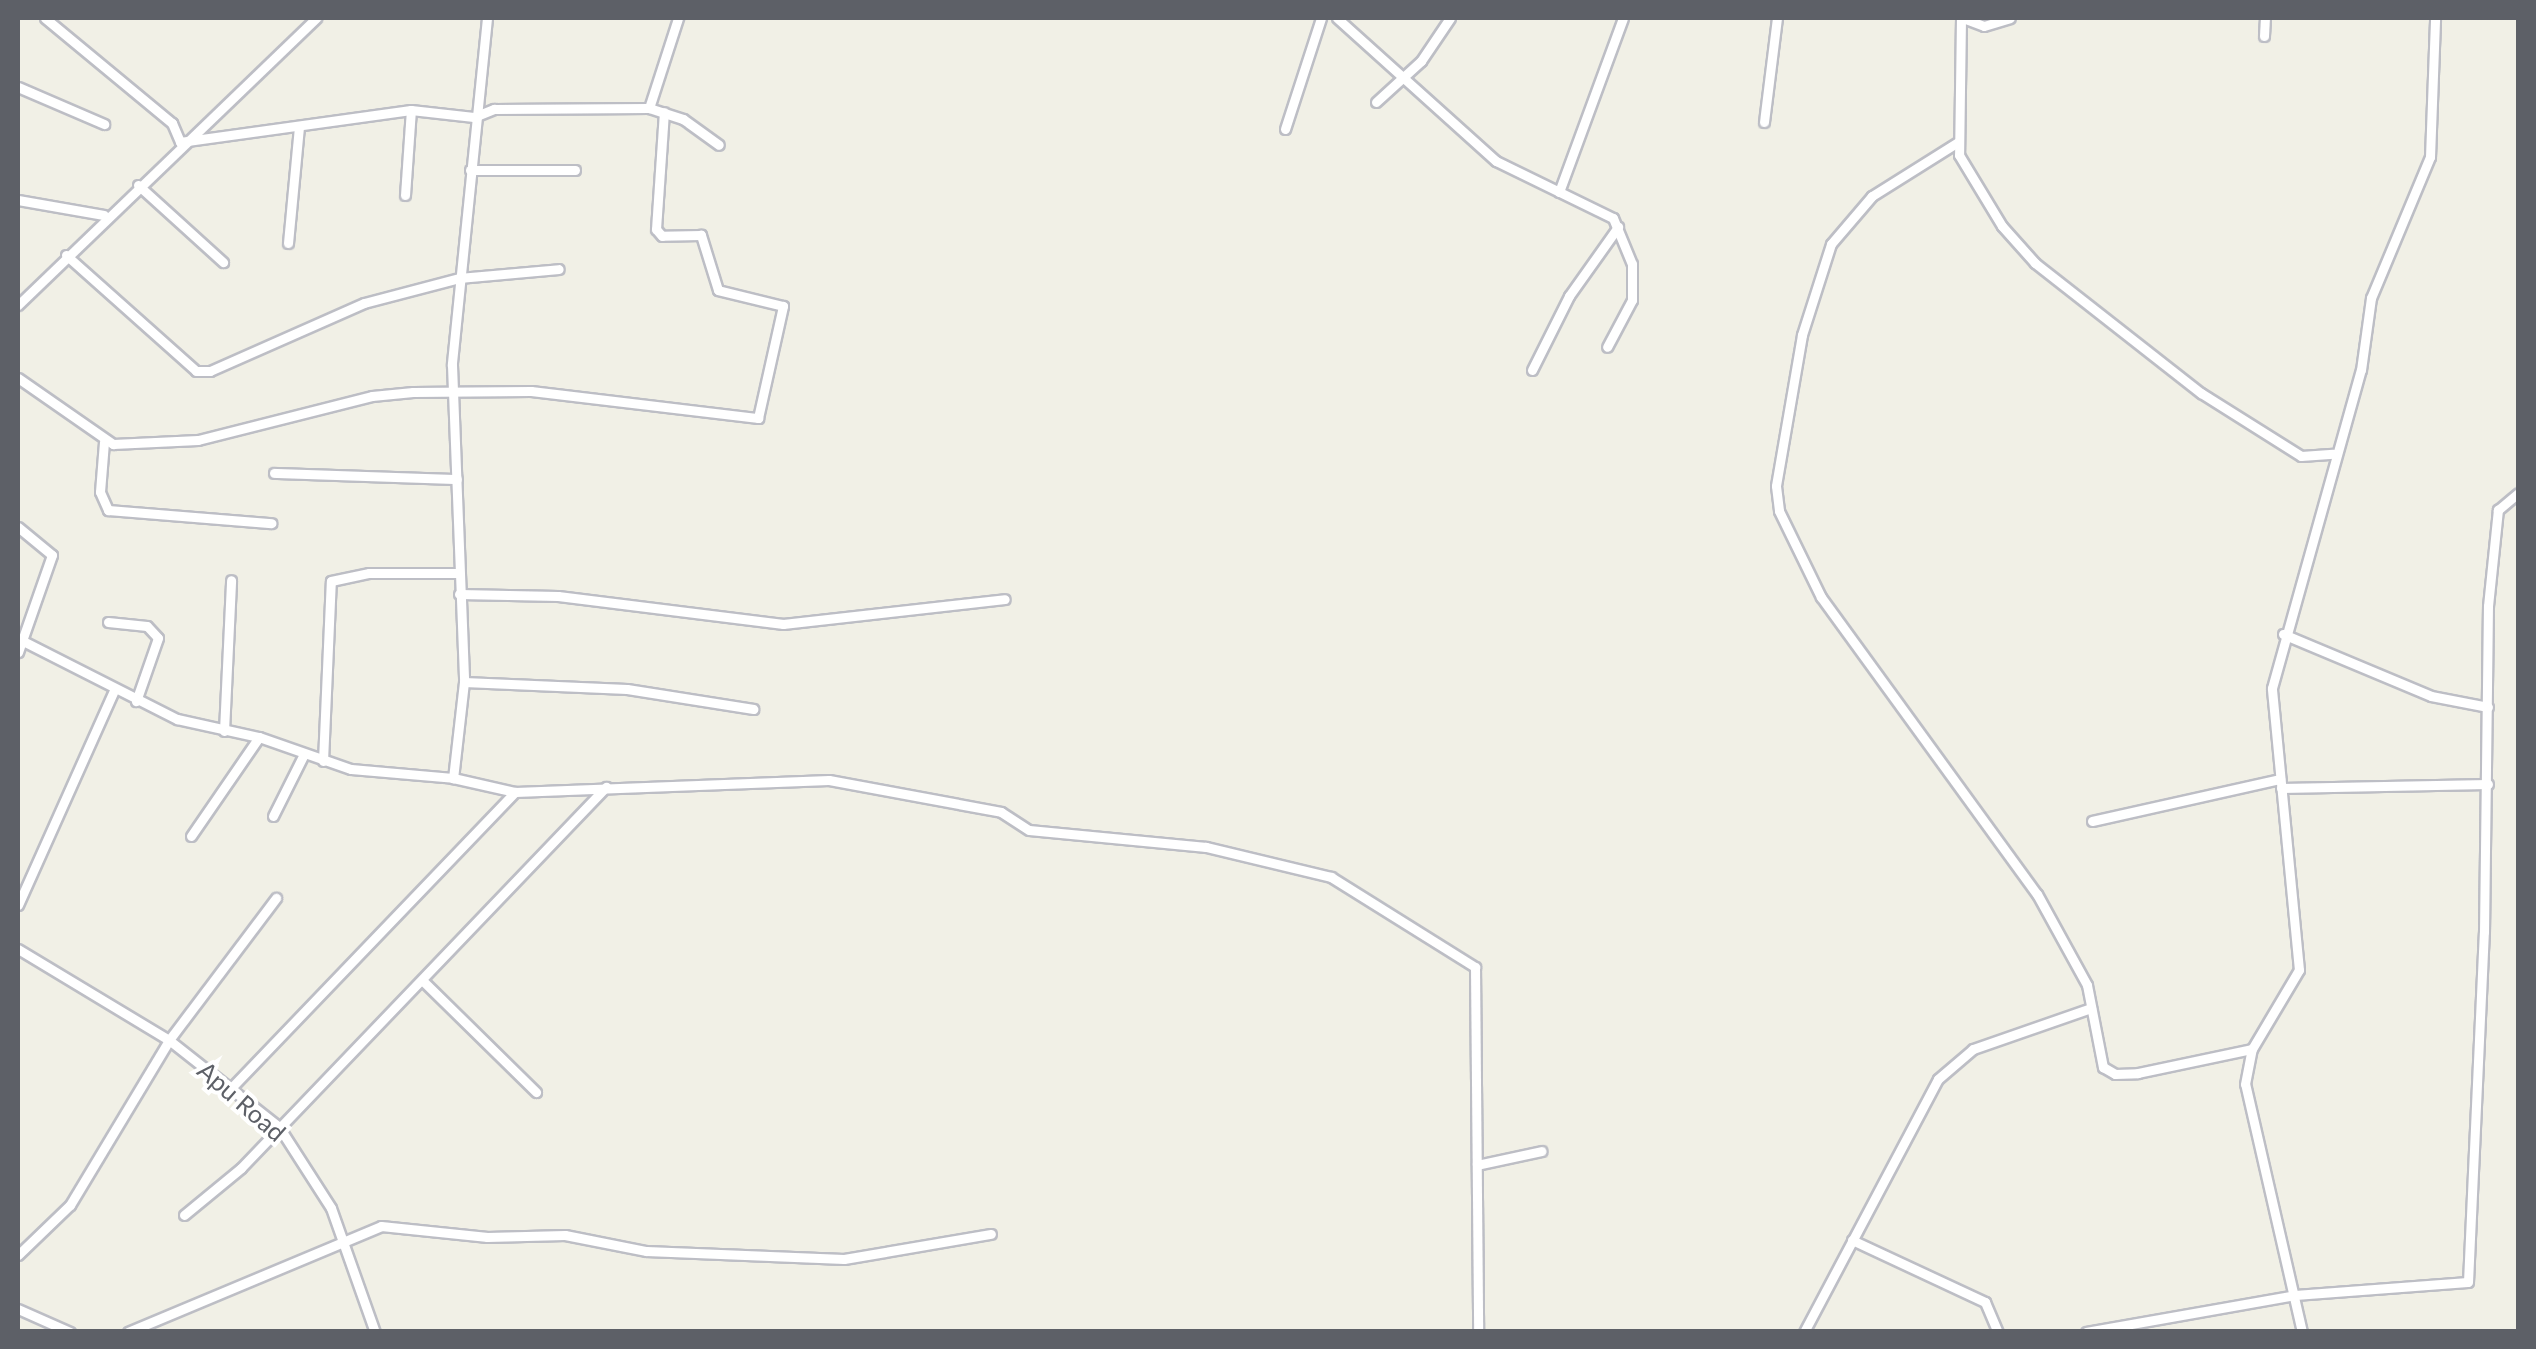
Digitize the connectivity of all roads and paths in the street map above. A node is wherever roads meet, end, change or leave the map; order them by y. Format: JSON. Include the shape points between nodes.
{"nodes":[{"id":1,"x":45,"y":18,"type":"edge"},
{"id":2,"x":316,"y":18,"type":"edge"},
{"id":3,"x":487,"y":18,"type":"edge"},
{"id":4,"x":678,"y":18,"type":"edge"},
{"id":5,"x":1321,"y":18,"type":"edge"},
{"id":6,"x":1337,"y":18,"type":"edge"},
{"id":7,"x":1450,"y":18,"type":"edge"},
{"id":8,"x":1623,"y":18,"type":"edge"},
{"id":9,"x":1777,"y":18,"type":"edge"},
{"id":10,"x":1962,"y":18,"type":"edge"},
{"id":11,"x":2010,"y":18,"type":"edge"},
{"id":12,"x":2264,"y":18,"type":"edge"},
{"id":13,"x":2435,"y":18,"type":"edge"},
{"id":14,"x":2264,"y":36,"type":"dead end"},
{"id":15,"x":1400,"y":77,"type":"junction"},
{"id":16,"x":18,"y":87,"type":"edge"},
{"id":17,"x":1376,"y":102,"type":"dead end"},
{"id":18,"x":649,"y":108,"type":"junction"},
{"id":19,"x":411,"y":110,"type":"junction"},
{"id":20,"x":664,"y":112,"type":"junction"},
{"id":21,"x":474,"y":116,"type":"junction"},
{"id":22,"x":1764,"y":122,"type":"dead end"},
{"id":23,"x":104,"y":124,"type":"dead end"},
{"id":24,"x":299,"y":126,"type":"junction"},
{"id":25,"x":1285,"y":129,"type":"dead end"},
{"id":26,"x":180,"y":142,"type":"junction"},
{"id":27,"x":1958,"y":142,"type":"junction"},
{"id":28,"x":719,"y":145,"type":"dead end"},
{"id":29,"x":470,"y":170,"type":"junction"},
{"id":30,"x":575,"y":170,"type":"dead end"},
{"id":31,"x":138,"y":185,"type":"junction"},
{"id":32,"x":1559,"y":192,"type":"junction"},
{"id":33,"x":405,"y":195,"type":"dead end"},
{"id":34,"x":18,"y":200,"type":"edge"},
{"id":35,"x":104,"y":215,"type":"junction"},
{"id":36,"x":1618,"y":227,"type":"junction"},
{"id":37,"x":288,"y":244,"type":"dead end"},
{"id":38,"x":66,"y":255,"type":"junction"},
{"id":39,"x":222,"y":262,"type":"dead end"},
{"id":40,"x":559,"y":269,"type":"dead end"},
{"id":41,"x":459,"y":278,"type":"junction"},
{"id":42,"x":18,"y":305,"type":"edge"},
{"id":43,"x":1608,"y":347,"type":"dead end"},
{"id":44,"x":1532,"y":370,"type":"dead end"},
{"id":45,"x":18,"y":378,"type":"edge"},
{"id":46,"x":453,"y":391,"type":"junction"},
{"id":47,"x":104,"y":442,"type":"junction"},
{"id":48,"x":2333,"y":454,"type":"junction"},
{"id":49,"x":274,"y":473,"type":"dead end"},
{"id":50,"x":457,"y":479,"type":"junction"},
{"id":51,"x":2518,"y":493,"type":"edge"},
{"id":52,"x":271,"y":523,"type":"dead end"},
{"id":53,"x":18,"y":527,"type":"edge"},
{"id":54,"x":458,"y":573,"type":"junction"},
{"id":55,"x":231,"y":580,"type":"dead end"},
{"id":56,"x":459,"y":594,"type":"junction"},
{"id":57,"x":1005,"y":598,"type":"dead end"},
{"id":58,"x":108,"y":622,"type":"dead end"},
{"id":59,"x":2282,"y":634,"type":"junction"},
{"id":60,"x":23,"y":641,"type":"junction"},
{"id":61,"x":18,"y":652,"type":"edge"},
{"id":62,"x":464,"y":682,"type":"junction"},
{"id":63,"x":114,"y":690,"type":"junction"},
{"id":64,"x":136,"y":701,"type":"junction"},
{"id":65,"x":2488,"y":707,"type":"junction"},
{"id":66,"x":753,"y":710,"type":"dead end"},
{"id":67,"x":224,"y":731,"type":"junction"},
{"id":68,"x":259,"y":737,"type":"junction"},
{"id":69,"x":304,"y":754,"type":"junction"},
{"id":70,"x":323,"y":761,"type":"junction"},
{"id":71,"x":453,"y":778,"type":"junction"},
{"id":72,"x":2280,"y":784,"type":"junction"},
{"id":73,"x":2488,"y":784,"type":"junction"},
{"id":74,"x":606,"y":787,"type":"junction"},
{"id":75,"x":515,"y":792,"type":"junction"},
{"id":76,"x":272,"y":816,"type":"dead end"},
{"id":77,"x":2092,"y":821,"type":"dead end"},
{"id":78,"x":190,"y":836,"type":"dead end"},
{"id":79,"x":276,"y":898,"type":"dead end"},
{"id":80,"x":18,"y":905,"type":"edge"},
{"id":81,"x":18,"y":949,"type":"edge"},
{"id":82,"x":422,"y":980,"type":"junction"},
{"id":83,"x":2091,"y":1008,"type":"junction"},
{"id":84,"x":169,"y":1040,"type":"junction"},
{"id":85,"x":2252,"y":1050,"type":"junction"},
{"id":86,"x":232,"y":1086,"type":"junction"},
{"id":87,"x":536,"y":1092,"type":"dead end"},
{"id":88,"x":279,"y":1127,"type":"junction"},
{"id":89,"x":1542,"y":1150,"type":"dead end"},
{"id":90,"x":1477,"y":1166,"type":"junction"},
{"id":91,"x":184,"y":1215,"type":"dead end"},
{"id":92,"x":991,"y":1234,"type":"dead end"},
{"id":93,"x":1852,"y":1240,"type":"junction"},
{"id":94,"x":343,"y":1246,"type":"junction"},
{"id":95,"x":18,"y":1255,"type":"edge"},
{"id":96,"x":2294,"y":1294,"type":"junction"},
{"id":97,"x":18,"y":1309,"type":"edge"},
{"id":98,"x":70,"y":1332,"type":"edge"},
{"id":99,"x":128,"y":1332,"type":"edge"},
{"id":100,"x":375,"y":1332,"type":"edge"},
{"id":101,"x":1478,"y":1332,"type":"edge"},
{"id":102,"x":1804,"y":1332,"type":"edge"},
{"id":103,"x":1998,"y":1332,"type":"edge"},
{"id":104,"x":2086,"y":1332,"type":"edge"},
{"id":105,"x":2302,"y":1332,"type":"edge"}],
"edges":[{"from":1,"to":26,"type":"street","via":[[172,123]]},
{"from":2,"to":26,"type":"street"},
{"from":3,"to":21,"type":"street"},
{"from":4,"to":18,"type":"street"},
{"from":5,"to":25,"type":"street"},
{"from":6,"to":15,"type":"street"},
{"from":7,"to":15,"type":"street","via":[[1438,41]]},
{"from":8,"to":32,"type":"street"},
{"from":9,"to":22,"type":"street"},
{"from":10,"to":11,"type":"street","via":[[1984,26]]},
{"from":10,"to":27,"type":"street"},
{"from":12,"to":14,"type":"street"},
{"from":13,"to":48,"type":"street","via":[[2430,157],[2371,298],[2360,370]]},
{"from":15,"to":17,"type":"street"},
{"from":15,"to":32,"type":"street","via":[[1496,162]]},
{"from":16,"to":23,"type":"street"},
{"from":18,"to":20,"type":"street"},
{"from":18,"to":21,"type":"street","via":[[494,109]]},
{"from":19,"to":21,"type":"street"},
{"from":19,"to":24,"type":"street"},
{"from":19,"to":33,"type":"street"},
{"from":20,"to":28,"type":"street"},
{"from":20,"to":46,"type":"street","via":[[656,229],[662,236],[701,235],[718,290],[783,306],[758,418],[531,391]]},
{"from":21,"to":29,"type":"street"},
{"from":24,"to":26,"type":"street"},
{"from":24,"to":37,"type":"street"},
{"from":26,"to":31,"type":"street"},
{"from":27,"to":48,"type":"street","via":[[1973,183],[2035,263],[2264,434],[2301,456]]},
{"from":27,"to":83,"type":"street","via":[[1872,196],[1831,244],[1802,335],[1776,486],[1779,511],[1821,597],[2037,894],[2087,985]]},
{"from":29,"to":30,"type":"street"},
{"from":29,"to":41,"type":"street"},
{"from":31,"to":35,"type":"street"},
{"from":31,"to":39,"type":"street"},
{"from":32,"to":36,"type":"street","via":[[1603,209]]},
{"from":34,"to":35,"type":"street"},
{"from":35,"to":38,"type":"street"},
{"from":36,"to":43,"type":"street","via":[[1632,264],[1632,300]]},
{"from":36,"to":44,"type":"street","via":[[1569,296]]},
{"from":38,"to":41,"type":"street","via":[[196,371],[210,371],[364,303]]},
{"from":38,"to":42,"type":"street"},
{"from":40,"to":41,"type":"street"},
{"from":41,"to":46,"type":"street"},
{"from":45,"to":47,"type":"street"},
{"from":46,"to":47,"type":"street","via":[[372,396],[198,440]]},
{"from":46,"to":50,"type":"street"},
{"from":47,"to":52,"type":"street","via":[[100,492],[108,510]]},
{"from":48,"to":59,"type":"street","via":[[2319,524]]},
{"from":49,"to":50,"type":"street"},
{"from":50,"to":54,"type":"street"},
{"from":51,"to":65,"type":"street","via":[[2498,510]]},
{"from":53,"to":60,"type":"street","via":[[52,555]]},
{"from":54,"to":56,"type":"street"},
{"from":54,"to":70,"type":"street","via":[[369,573],[331,582]]},
{"from":55,"to":67,"type":"street"},
{"from":56,"to":57,"type":"street","via":[[558,596],[784,624],[839,623]]},
{"from":56,"to":62,"type":"street"},
{"from":58,"to":64,"type":"street","via":[[154,628],[158,638]]},
{"from":59,"to":65,"type":"street","via":[[2431,696]]},
{"from":59,"to":72,"type":"street","via":[[2272,688]]},
{"from":60,"to":61,"type":"street"},
{"from":60,"to":63,"type":"street"},
{"from":62,"to":66,"type":"street","via":[[626,689]]},
{"from":62,"to":71,"type":"street"},
{"from":63,"to":64,"type":"street"},
{"from":63,"to":80,"type":"street"},
{"from":64,"to":67,"type":"street"},
{"from":65,"to":73,"type":"street"},
{"from":67,"to":68,"type":"street"},
{"from":68,"to":69,"type":"street"},
{"from":68,"to":78,"type":"street"},
{"from":69,"to":70,"type":"street"},
{"from":69,"to":76,"type":"street"},
{"from":70,"to":71,"type":"street","via":[[394,778]]},
{"from":71,"to":75,"type":"street"},
{"from":72,"to":73,"type":"street"},
{"from":72,"to":77,"type":"street"},
{"from":72,"to":85,"type":"street","via":[[2299,970]]},
{"from":73,"to":96,"type":"street","via":[[2468,1282]]},
{"from":74,"to":75,"type":"street"},
{"from":74,"to":82,"type":"street"},
{"from":74,"to":90,"type":"street","via":[[829,780],[1001,812],[1029,830],[1206,846],[1331,877],[1475,967]]},
{"from":75,"to":86,"type":"street"},
{"from":79,"to":84,"type":"street"},
{"from":81,"to":84,"type":"street","name":"Apu Road"},
{"from":82,"to":87,"type":"street"},
{"from":82,"to":88,"type":"street"},
{"from":83,"to":85,"type":"street","via":[[2103,1067],[2115,1074]]},
{"from":83,"to":93,"type":"street","via":[[1972,1049],[1953,1063],[1938,1079]]},
{"from":84,"to":86,"type":"street","name":"Apu Road"},
{"from":84,"to":95,"type":"street","via":[[70,1205]]},
{"from":85,"to":96,"type":"street","via":[[2245,1084]]},
{"from":86,"to":88,"type":"street","name":"Apu Road"},
{"from":88,"to":91,"type":"street"},
{"from":88,"to":94,"type":"street","name":"Apu Road","via":[[314,1176]]},
{"from":89,"to":90,"type":"street"},
{"from":90,"to":101,"type":"street"},
{"from":92,"to":94,"type":"street","via":[[844,1259],[646,1250],[565,1235],[488,1237],[382,1226]]},
{"from":93,"to":102,"type":"street"},
{"from":93,"to":103,"type":"street","via":[[1985,1302]]},
{"from":94,"to":99,"type":"street"},
{"from":94,"to":100,"type":"street","name":"Apu Road"},
{"from":96,"to":104,"type":"street"},
{"from":96,"to":105,"type":"street"},
{"from":97,"to":98,"type":"street"}]}
